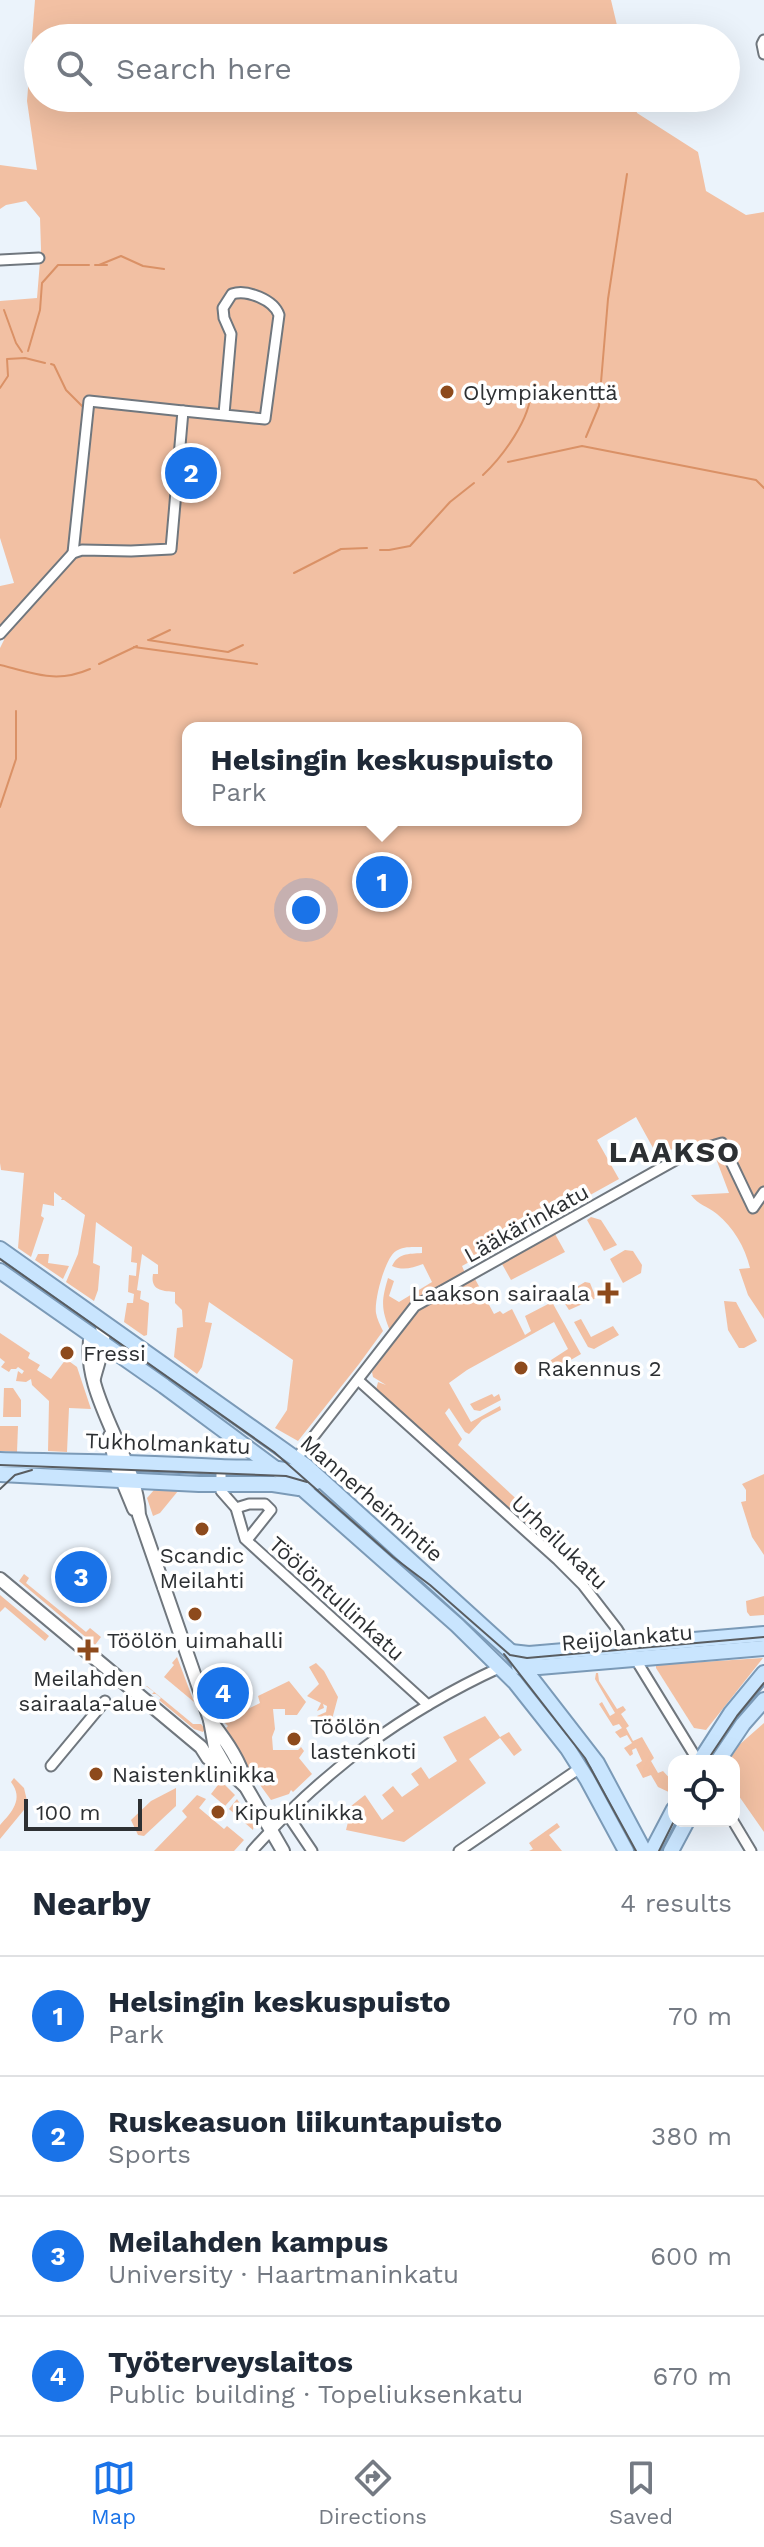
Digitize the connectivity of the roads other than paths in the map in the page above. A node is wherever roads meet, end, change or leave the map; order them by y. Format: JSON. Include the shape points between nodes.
{"nodes":[{"id":1,"x":764,"y":40,"type":"edge"},
{"id":2,"x":764,"y":54,"type":"edge"},
{"id":3,"x":39,"y":258,"type":"dead end"},
{"id":4,"x":0,"y":260,"type":"edge"},
{"id":5,"x":183,"y":411,"type":"junction"},
{"id":6,"x":224,"y":414,"type":"junction"},
{"id":7,"x":73,"y":553,"type":"junction"},
{"id":8,"x":0,"y":634,"type":"edge"},
{"id":9,"x":764,"y":1192,"type":"edge"},
{"id":10,"x":0,"y":1249,"type":"edge"},
{"id":11,"x":0,"y":1271,"type":"edge"},
{"id":12,"x":100,"y":1320,"type":"junction"},
{"id":13,"x":98,"y":1339,"type":"junction"},
{"id":14,"x":356,"y":1383,"type":"junction"},
{"id":15,"x":296,"y":1459,"type":"junction"},
{"id":16,"x":0,"y":1460,"type":"edge"},
{"id":17,"x":120,"y":1463,"type":"junction"},
{"id":18,"x":221,"y":1467,"type":"junction"},
{"id":19,"x":277,"y":1469,"type":"junction"},
{"id":20,"x":0,"y":1474,"type":"edge"},
{"id":21,"x":126,"y":1480,"type":"junction"},
{"id":22,"x":220,"y":1485,"type":"junction"},
{"id":23,"x":303,"y":1489,"type":"junction"},
{"id":24,"x":330,"y":1489,"type":"junction"},
{"id":25,"x":236,"y":1508,"type":"junction"},
{"id":26,"x":247,"y":1540,"type":"junction"},
{"id":27,"x":0,"y":1579,"type":"edge"},
{"id":28,"x":764,"y":1634,"type":"edge"},
{"id":29,"x":764,"y":1648,"type":"edge"},
{"id":30,"x":511,"y":1652,"type":"junction"},
{"id":31,"x":631,"y":1652,"type":"junction"},
{"id":32,"x":498,"y":1664,"type":"junction"},
{"id":33,"x":524,"y":1667,"type":"junction"},
{"id":34,"x":764,"y":1673,"type":"edge"},
{"id":35,"x":764,"y":1700,"type":"edge"},
{"id":36,"x":105,"y":1701,"type":"dead end"},
{"id":37,"x":428,"y":1705,"type":"junction"},
{"id":38,"x":210,"y":1720,"type":"junction"},
{"id":39,"x":201,"y":1747,"type":"junction"},
{"id":40,"x":215,"y":1748,"type":"junction"},
{"id":41,"x":232,"y":1753,"type":"junction"},
{"id":42,"x":695,"y":1755,"type":"edge"},
{"id":43,"x":703,"y":1755,"type":"edge"},
{"id":44,"x":722,"y":1755,"type":"edge"},
{"id":45,"x":51,"y":1766,"type":"dead end"},
{"id":46,"x":580,"y":1768,"type":"junction"},
{"id":47,"x":227,"y":1769,"type":"junction"},
{"id":48,"x":246,"y":1787,"type":"junction"},
{"id":49,"x":287,"y":1814,"type":"junction"},
{"id":50,"x":668,"y":1820,"type":"edge"},
{"id":51,"x":684,"y":1827,"type":"edge"},
{"id":52,"x":737,"y":1827,"type":"edge"},
{"id":53,"x":271,"y":1830,"type":"junction"},
{"id":54,"x":252,"y":1851,"type":"edge"},
{"id":55,"x":283,"y":1851,"type":"edge"},
{"id":56,"x":312,"y":1851,"type":"edge"},
{"id":57,"x":459,"y":1851,"type":"edge"},
{"id":58,"x":626,"y":1851,"type":"edge"},
{"id":59,"x":644,"y":1851,"type":"edge"},
{"id":60,"x":652,"y":1851,"type":"edge"},
{"id":61,"x":671,"y":1851,"type":"edge"},
{"id":62,"x":751,"y":1851,"type":"edge"}],
"edges":[{"from":1,"to":2,"type":"street"},
{"from":3,"to":4,"type":"street"},
{"from":5,"to":6,"type":"street"},
{"from":5,"to":7,"type":"street","via":[[171,549]]},
{"from":5,"to":7,"type":"street","via":[[89,401]]},
{"from":6,"to":6,"type":"street","via":[[265,419],[279,315],[270,302],[247,292],[232,294],[223,308],[231,334]]},
{"from":7,"to":8,"type":"street"},
{"from":9,"to":14,"type":"street","name":"Lääkärinkatu","via":[[753,1208],[722,1143],[688,1153],[415,1306]]},
{"from":10,"to":12,"type":"main road","name":"Mannerheimintie"},
{"from":11,"to":13,"type":"main road","name":"Mannerheimintie"},
{"from":12,"to":13,"type":"main road","via":[[104,1329]]},
{"from":12,"to":15,"type":"main road","name":"Mannerheimintie"},
{"from":13,"to":17,"type":"main road","via":[[89,1355]]},
{"from":13,"to":19,"type":"main road","name":"Mannerheimintie"},
{"from":14,"to":15,"type":"street","name":"Lääkärinkatu"},
{"from":14,"to":31,"type":"street","name":"Urheilukatu","via":[[558,1560],[599,1605]]},
{"from":15,"to":24,"type":"main road","name":"Mannerheimintie"},
{"from":16,"to":17,"type":"main road","name":"Tukholmankatu"},
{"from":17,"to":18,"type":"main road","name":"Tukholmankatu"},
{"from":17,"to":21,"type":"main road"},
{"from":18,"to":19,"type":"main road","name":"Tukholmankatu"},
{"from":18,"to":22,"type":"street"},
{"from":19,"to":23,"type":"main road","name":"Mannerheimintie"},
{"from":19,"to":24,"type":"main road","name":"Tukholmankatu","via":[[301,1473]]},
{"from":20,"to":21,"type":"main road","name":"Tukholmankatu"},
{"from":21,"to":22,"type":"main road","name":"Tukholmankatu"},
{"from":21,"to":38,"type":"main road","via":[[137,1497]]},
{"from":22,"to":23,"type":"main road","name":"Tukholmankatu"},
{"from":22,"to":25,"type":"street","name":"Töölöntullinkatu"},
{"from":23,"to":32,"type":"main road","name":"Mannerheimintie"},
{"from":24,"to":30,"type":"main road","name":"Mannerheimintie"},
{"from":25,"to":26,"type":"street","name":"Töölöntullinkatu"},
{"from":25,"to":26,"type":"street","via":[[265,1504],[271,1510]]},
{"from":26,"to":37,"type":"street","name":"Töölöntullinkatu"},
{"from":27,"to":39,"type":"main road"},
{"from":28,"to":31,"type":"main road","name":"Reijolankatu"},
{"from":29,"to":31,"type":"main road","name":"Reijolankatu"},
{"from":30,"to":31,"type":"main road","name":"Reijolankatu"},
{"from":30,"to":33,"type":"main road","name":"Mannerheimintie"},
{"from":31,"to":33,"type":"main road","name":"Reijolankatu"},
{"from":31,"to":42,"type":"street","name":"Urheilukatu"},
{"from":32,"to":33,"type":"main road","name":"Reijolankatu"},
{"from":32,"to":37,"type":"street"},
{"from":32,"to":46,"type":"main road","name":"Mannerheimintie"},
{"from":33,"to":59,"type":"main road","name":"Mannerheimintie","via":[[597,1763]]},
{"from":34,"to":43,"type":"main road"},
{"from":35,"to":44,"type":"main road"},
{"from":36,"to":45,"type":"street"},
{"from":37,"to":49,"type":"street","via":[[353,1754]]},
{"from":38,"to":40,"type":"main road"},
{"from":38,"to":41,"type":"main road"},
{"from":39,"to":40,"type":"main road"},
{"from":39,"to":47,"type":"main road"},
{"from":40,"to":41,"type":"main road"},
{"from":40,"to":47,"type":"main road"},
{"from":41,"to":48,"type":"main road"},
{"from":46,"to":57,"type":"street"},
{"from":46,"to":58,"type":"main road","name":"Mannerheimintie"},
{"from":47,"to":48,"type":"main road"},
{"from":48,"to":53,"type":"main road"},
{"from":49,"to":53,"type":"street"},
{"from":49,"to":56,"type":"street"},
{"from":50,"to":60,"type":"main road"},
{"from":51,"to":61,"type":"main road"},
{"from":52,"to":62,"type":"street"},
{"from":53,"to":54,"type":"street"},
{"from":53,"to":55,"type":"main road"}]}
